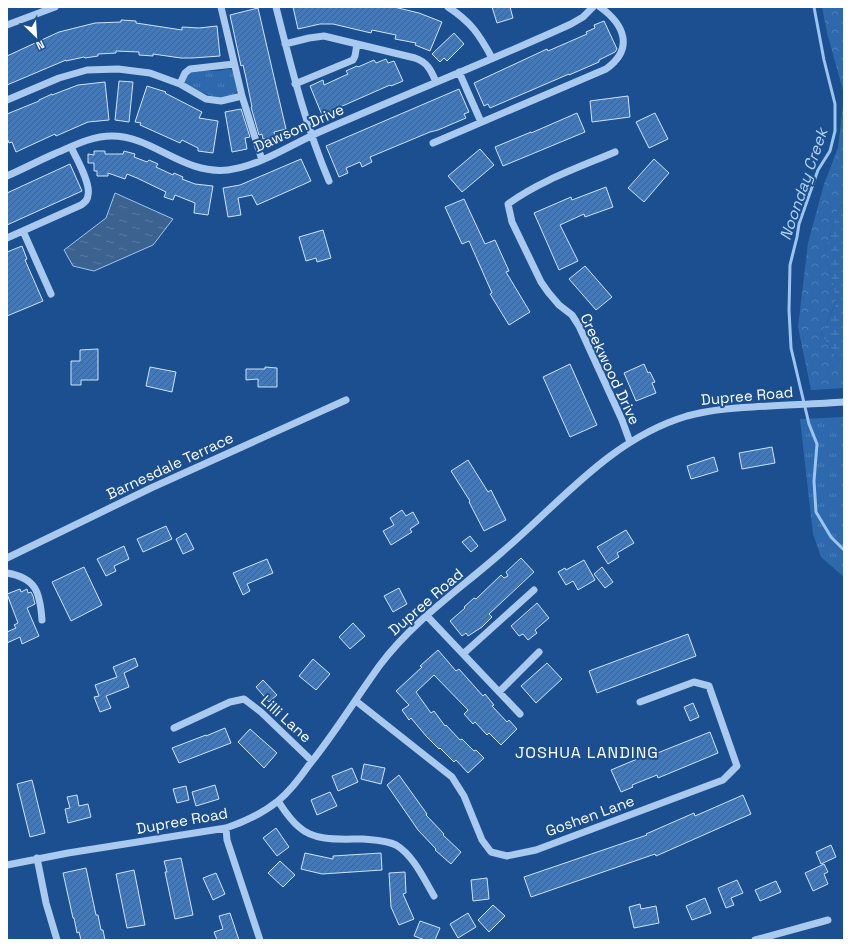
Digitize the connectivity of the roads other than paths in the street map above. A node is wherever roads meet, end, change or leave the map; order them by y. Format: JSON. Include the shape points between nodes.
{"nodes":[{"id":1,"x":55,"y":7,"type":"edge"},
{"id":2,"x":221,"y":7,"type":"edge"},
{"id":3,"x":276,"y":7,"type":"edge"},
{"id":4,"x":448,"y":7,"type":"edge"},
{"id":5,"x":593,"y":7,"type":"edge"},
{"id":6,"x":600,"y":7,"type":"edge"},
{"id":7,"x":7,"y":25,"type":"edge"},
{"id":8,"x":285,"y":44,"type":"junction"},
{"id":9,"x":357,"y":44,"type":"junction"},
{"id":10,"x":492,"y":58,"type":"junction"},
{"id":11,"x":234,"y":64,"type":"junction"},
{"id":12,"x":459,"y":72,"type":"junction"},
{"id":13,"x":436,"y":82,"type":"junction"},
{"id":14,"x":180,"y":84,"type":"junction"},
{"id":15,"x":296,"y":84,"type":"junction"},
{"id":16,"x":242,"y":96,"type":"junction"},
{"id":17,"x":7,"y":100,"type":"edge"},
{"id":18,"x":481,"y":122,"type":"junction"},
{"id":19,"x":311,"y":136,"type":"junction"},
{"id":20,"x":434,"y":143,"type":"dead end"},
{"id":21,"x":71,"y":147,"type":"junction"},
{"id":22,"x":615,"y":152,"type":"dead end"},
{"id":23,"x":262,"y":160,"type":"junction"},
{"id":24,"x":7,"y":175,"type":"edge"},
{"id":25,"x":329,"y":181,"type":"dead end"},
{"id":26,"x":23,"y":231,"type":"junction"},
{"id":27,"x":7,"y":238,"type":"edge"},
{"id":28,"x":51,"y":294,"type":"dead end"},
{"id":29,"x":346,"y":400,"type":"dead end"},
{"id":30,"x":841,"y":403,"type":"edge"},
{"id":31,"x":630,"y":442,"type":"junction"},
{"id":32,"x":7,"y":558,"type":"edge"},
{"id":33,"x":7,"y":573,"type":"edge"},
{"id":34,"x":534,"y":590,"type":"dead end"},
{"id":35,"x":426,"y":616,"type":"junction"},
{"id":36,"x":42,"y":620,"type":"dead end"},
{"id":37,"x":539,"y":652,"type":"dead end"},
{"id":38,"x":463,"y":654,"type":"junction"},
{"id":39,"x":499,"y":692,"type":"junction"},
{"id":40,"x":356,"y":701,"type":"junction"},
{"id":41,"x":640,"y":702,"type":"dead end"},
{"id":42,"x":520,"y":714,"type":"dead end"},
{"id":43,"x":174,"y":728,"type":"dead end"},
{"id":44,"x":312,"y":761,"type":"junction"},
{"id":45,"x":278,"y":801,"type":"junction"},
{"id":46,"x":226,"y":828,"type":"junction"},
{"id":47,"x":37,"y":858,"type":"junction"},
{"id":48,"x":7,"y":865,"type":"edge"},
{"id":49,"x":434,"y":896,"type":"dead end"},
{"id":50,"x":828,"y":920,"type":"dead end"},
{"id":51,"x":57,"y":940,"type":"edge"},
{"id":52,"x":260,"y":940,"type":"edge"},
{"id":53,"x":755,"y":940,"type":"edge"}],
"edges":[{"from":1,"to":7,"type":"street"},
{"from":2,"to":11,"type":"street"},
{"from":3,"to":8,"type":"street"},
{"from":4,"to":10,"type":"street","via":[[470,24]]},
{"from":5,"to":10,"type":"street","name":"Dawson Drive","via":[[571,24]]},
{"from":6,"to":18,"type":"street","via":[[609,13],[624,39],[622,51],[615,63]]},
{"from":8,"to":9,"type":"street","via":[[324,36]]},
{"from":8,"to":15,"type":"street"},
{"from":9,"to":13,"type":"street","via":[[421,60],[430,69]]},
{"from":9,"to":15,"type":"street","via":[[352,60]]},
{"from":10,"to":12,"type":"street","name":"Dawson Drive"},
{"from":11,"to":14,"type":"street","via":[[190,68]]},
{"from":11,"to":16,"type":"street"},
{"from":12,"to":13,"type":"street","name":"Dawson Drive"},
{"from":12,"to":18,"type":"street"},
{"from":13,"to":19,"type":"street","name":"Dawson Drive"},
{"from":14,"to":16,"type":"street","via":[[206,99],[222,101]]},
{"from":14,"to":17,"type":"street","via":[[150,73],[118,69],[87,70],[58,78]]},
{"from":15,"to":19,"type":"street"},
{"from":16,"to":23,"type":"street"},
{"from":18,"to":20,"type":"street"},
{"from":19,"to":23,"type":"street","name":"Dawson Drive"},
{"from":19,"to":25,"type":"street"},
{"from":21,"to":23,"type":"street","name":"Dawson Drive","via":[[95,137],[118,137],[140,142],[185,164],[206,170],[228,170]]},
{"from":21,"to":24,"type":"street","name":"Dawson Drive"},
{"from":21,"to":26,"type":"street","via":[[88,184],[86,201]]},
{"from":22,"to":31,"type":"street","name":"Creekwood Drive","via":[[539,185],[508,204],[512,222],[541,282],[579,326]]},
{"from":26,"to":27,"type":"street"},
{"from":26,"to":28,"type":"street"},
{"from":29,"to":32,"type":"street","name":"Barnesdale Terrace","via":[[158,485]]},
{"from":30,"to":31,"type":"street","name":"Dupree Road","via":[[723,409],[688,416],[649,431]]},
{"from":31,"to":35,"type":"street","name":"Dupree Road","via":[[582,478],[508,547]]},
{"from":33,"to":36,"type":"street","via":[[18,575],[32,583],[41,604]]},
{"from":34,"to":38,"type":"street"},
{"from":35,"to":38,"type":"street"},
{"from":35,"to":40,"type":"street","name":"Dupree Road","via":[[391,650]]},
{"from":37,"to":39,"type":"street"},
{"from":38,"to":39,"type":"street"},
{"from":39,"to":42,"type":"street"},
{"from":40,"to":41,"type":"street","name":"Goshen Lane","via":[[452,777],[464,796],[482,840],[491,852],[507,856],[536,850],[723,780],[737,766],[709,686],[694,682]]},
{"from":40,"to":44,"type":"street","name":"Dupree Road"},
{"from":43,"to":44,"type":"street","name":"Lilli Lane","via":[[230,702],[244,700],[261,712]]},
{"from":44,"to":45,"type":"street","name":"Dupree Road"},
{"from":45,"to":46,"type":"street","name":"Dupree Road","via":[[242,822]]},
{"from":45,"to":49,"type":"street","via":[[291,820],[308,834],[331,838],[380,840],[395,845],[407,854]]},
{"from":46,"to":47,"type":"street","name":"Dupree Road"},
{"from":46,"to":52,"type":"street","via":[[227,840]]},
{"from":47,"to":48,"type":"street","name":"Dupree Road"},
{"from":47,"to":51,"type":"street"},
{"from":50,"to":53,"type":"street"}]}
